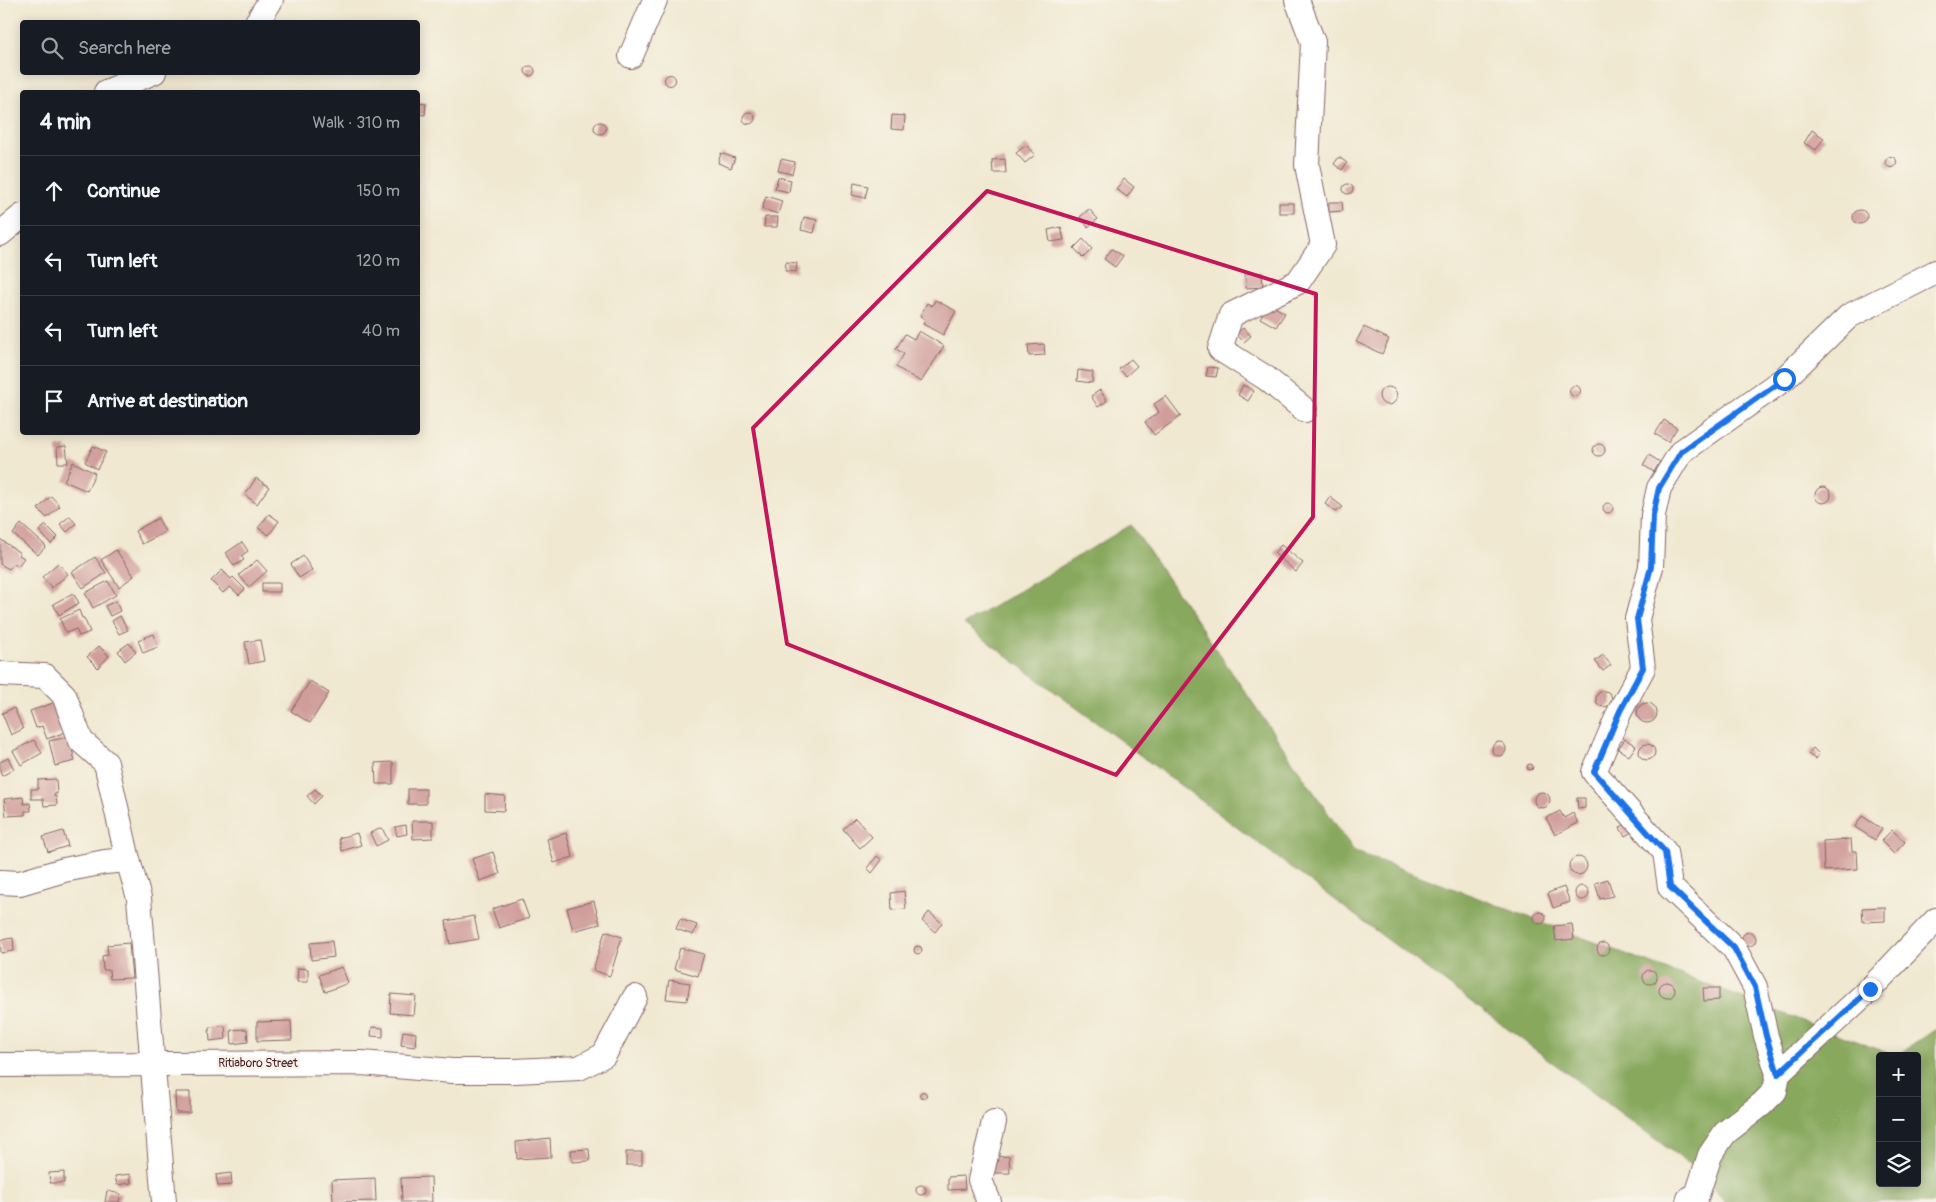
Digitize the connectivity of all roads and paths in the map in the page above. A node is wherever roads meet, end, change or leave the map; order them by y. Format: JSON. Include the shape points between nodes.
{"nodes":[{"id":1,"x":270,"y":0,"type":"edge"},
{"id":2,"x":655,"y":0,"type":"edge"},
{"id":3,"x":1297,"y":0,"type":"edge"},
{"id":4,"x":258,"y":20,"type":"edge"},
{"id":5,"x":631,"y":56,"type":"dead end"},
{"id":6,"x":147,"y":75,"type":"edge"},
{"id":7,"x":111,"y":90,"type":"edge"},
{"id":8,"x":20,"y":218,"type":"edge"},
{"id":9,"x":0,"y":234,"type":"edge"},
{"id":10,"x":1936,"y":272,"type":"edge"},
{"id":11,"x":1304,"y":410,"type":"dead end"},
{"id":12,"x":0,"y":674,"type":"edge"},
{"id":13,"x":128,"y":860,"type":"junction"},
{"id":14,"x":10,"y":882,"type":"edge"},
{"id":15,"x":1936,"y":920,"type":"edge"},
{"id":16,"x":635,"y":997,"type":"dead end"},
{"id":17,"x":152,"y":1064,"type":"junction"},
{"id":18,"x":0,"y":1065,"type":"edge"},
{"id":19,"x":1778,"y":1074,"type":"junction"},
{"id":20,"x":994,"y":1122,"type":"dead end"},
{"id":21,"x":164,"y":1202,"type":"edge"},
{"id":22,"x":989,"y":1202,"type":"edge"},
{"id":23,"x":1688,"y":1202,"type":"edge"}],
"edges":[{"from":1,"to":4,"type":"street"},
{"from":2,"to":5,"type":"street"},
{"from":3,"to":11,"type":"street","via":[[1314,42],[1307,165],[1323,244],[1298,282],[1231,315],[1220,349],[1266,378]]},
{"from":6,"to":7,"type":"street"},
{"from":8,"to":9,"type":"street"},
{"from":10,"to":19,"type":"street","via":[[1849,316],[1784,379],[1681,452],[1659,488],[1653,515],[1651,567],[1637,619],[1643,668],[1594,772],[1665,852],[1670,887],[1734,948],[1755,987]]},
{"from":12,"to":13,"type":"street","via":[[45,676],[64,695],[82,741],[106,762]]},
{"from":13,"to":14,"type":"street","via":[[80,866]]},
{"from":13,"to":17,"type":"street","via":[[139,898]]},
{"from":15,"to":19,"type":"street","via":[[1870,989]]},
{"from":16,"to":17,"type":"street","name":"Ritiaboro Street","via":[[604,1055],[579,1068],[452,1071],[362,1063]]},
{"from":17,"to":18,"type":"street","name":"Ritiaboro Street"},
{"from":17,"to":21,"type":"street"},
{"from":19,"to":23,"type":"street","via":[[1775,1091],[1720,1140],[1710,1155],[1697,1194]]},
{"from":20,"to":22,"type":"street","via":[[980,1180]]}]}
